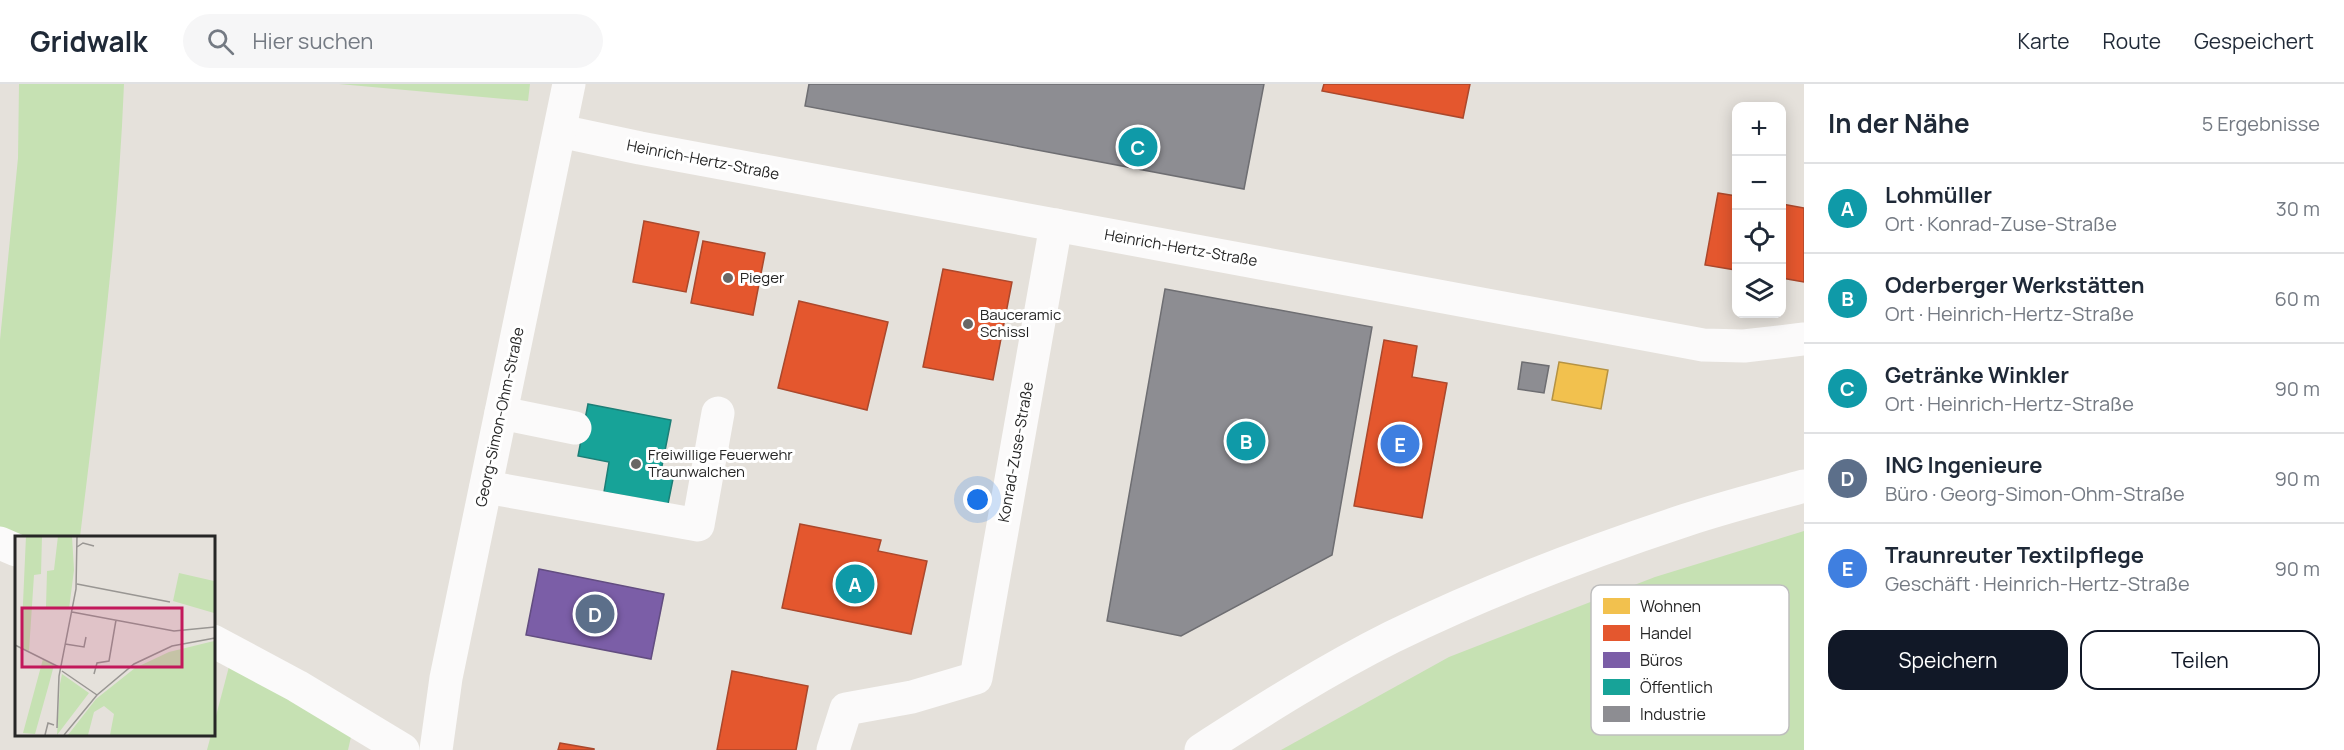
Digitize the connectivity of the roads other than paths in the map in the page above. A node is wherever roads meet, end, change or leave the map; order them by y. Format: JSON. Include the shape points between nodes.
{"nodes":[{"id":1,"x":569,"y":84,"type":"edge"},
{"id":2,"x":560,"y":131,"type":"junction"},
{"id":3,"x":1056,"y":225,"type":"junction"},
{"id":4,"x":1804,"y":339,"type":"edge"},
{"id":5,"x":501,"y":413,"type":"junction"},
{"id":6,"x":718,"y":413,"type":"dead end"},
{"id":7,"x":575,"y":428,"type":"dead end"},
{"id":8,"x":1804,"y":486,"type":"edge"},
{"id":9,"x":486,"y":487,"type":"junction"},
{"id":10,"x":0,"y":543,"type":"edge"},
{"id":11,"x":15,"y":549,"type":"edge"},
{"id":12,"x":214,"y":642,"type":"edge"},
{"id":13,"x":403,"y":750,"type":"edge"},
{"id":14,"x":436,"y":750,"type":"edge"},
{"id":15,"x":832,"y":750,"type":"edge"},
{"id":16,"x":1201,"y":750,"type":"edge"}],
"edges":[{"from":1,"to":2,"type":"street","name":"Georg-Simon-Ohm-Straße"},
{"from":2,"to":3,"type":"street","name":"Heinrich-Hertz-Straße"},
{"from":2,"to":5,"type":"street","name":"Georg-Simon-Ohm-Straße"},
{"from":3,"to":4,"type":"street","name":"Heinrich-Hertz-Straße","via":[[1703,345],[1744,346]]},
{"from":3,"to":15,"type":"street","name":"Konrad-Zuse-Straße","via":[[976,678],[912,697],[846,709]]},
{"from":5,"to":7,"type":"street"},
{"from":5,"to":9,"type":"street","name":"Georg-Simon-Ohm-Straße"},
{"from":6,"to":9,"type":"street","via":[[698,525]]},
{"from":8,"to":16,"type":"street","via":[[1688,519],[1478,598],[1340,665]]},
{"from":9,"to":14,"type":"street","name":"Georg-Simon-Ohm-Straße","via":[[446,678]]},
{"from":10,"to":11,"type":"street"},
{"from":12,"to":13,"type":"street"}]}
